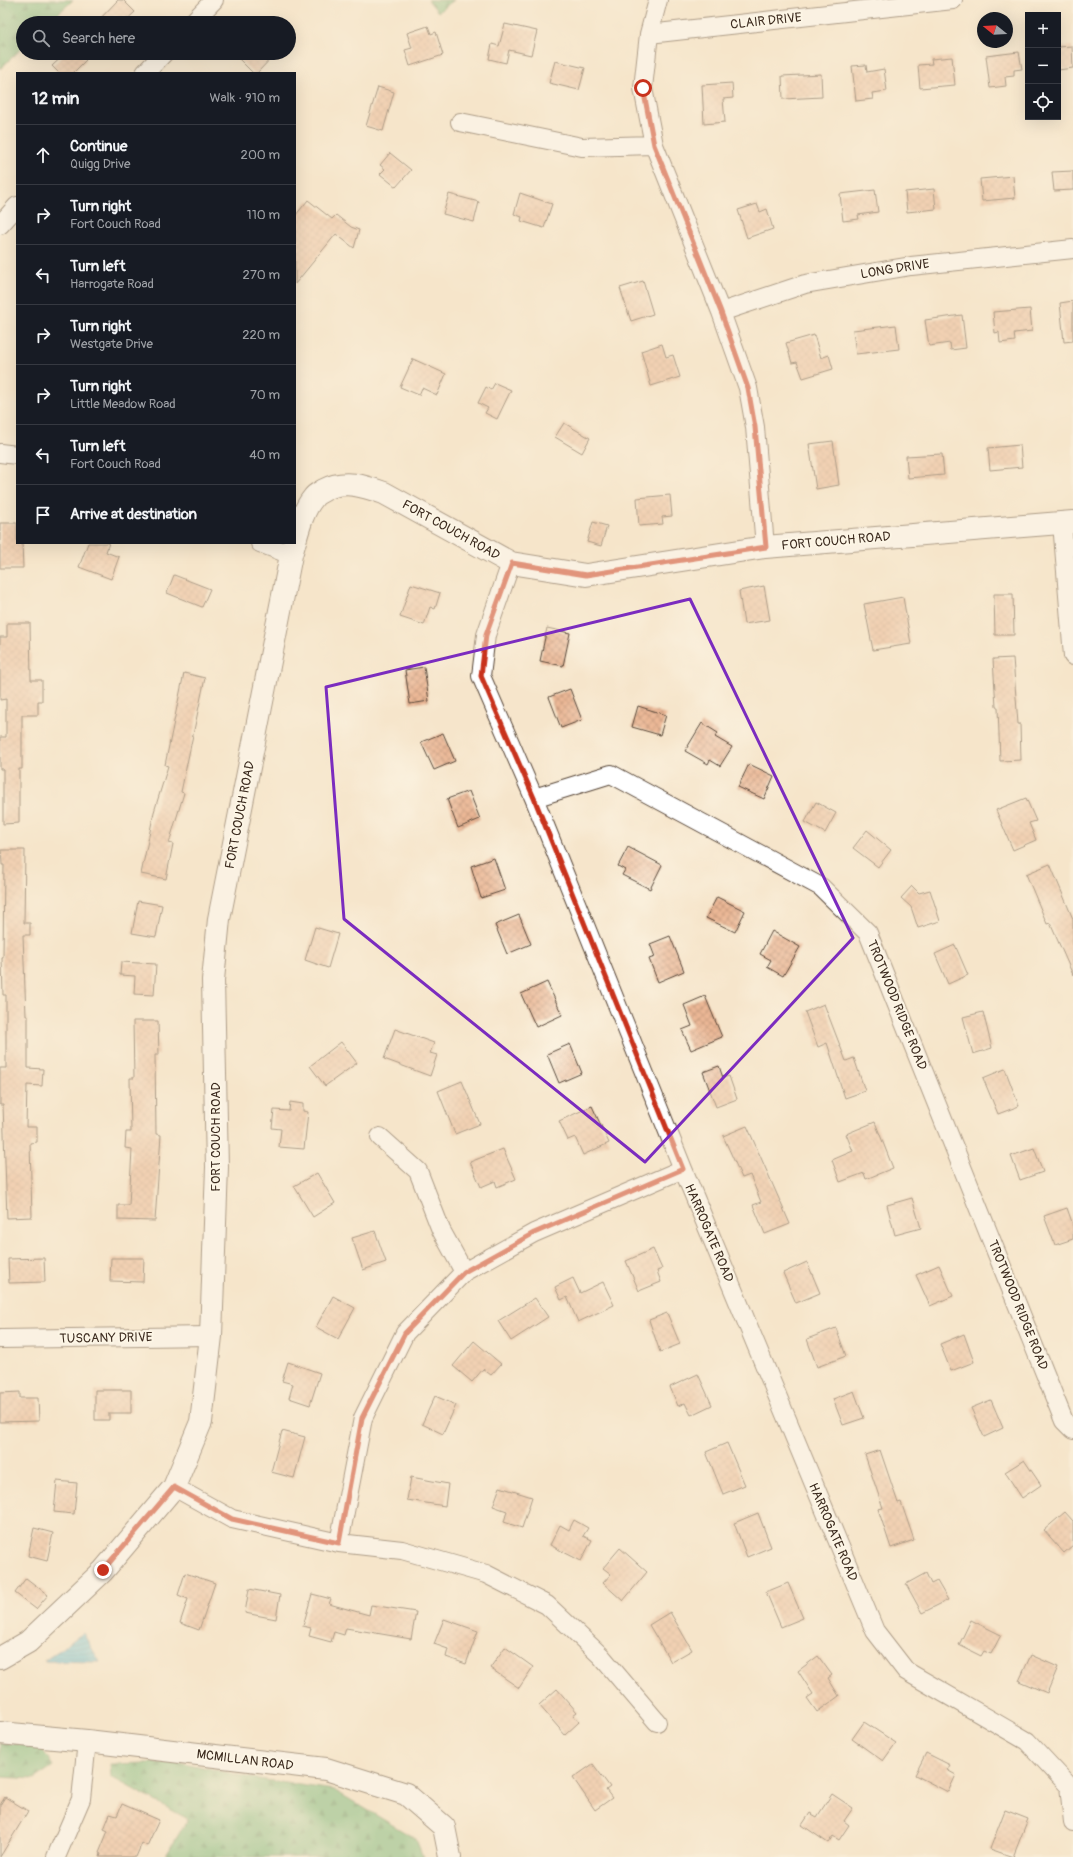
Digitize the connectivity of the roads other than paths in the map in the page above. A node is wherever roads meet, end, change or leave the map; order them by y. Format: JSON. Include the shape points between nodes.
{"nodes":[{"id":1,"x":214,"y":0,"type":"edge"},
{"id":2,"x":658,"y":0,"type":"edge"},
{"id":3,"x":953,"y":0,"type":"edge"},
{"id":4,"x":199,"y":16,"type":"edge"},
{"id":5,"x":649,"y":34,"type":"junction"},
{"id":6,"x":157,"y":60,"type":"edge"},
{"id":7,"x":146,"y":72,"type":"edge"},
{"id":8,"x":460,"y":122,"type":"dead end"},
{"id":9,"x":654,"y":145,"type":"junction"},
{"id":10,"x":16,"y":207,"type":"edge"},
{"id":11,"x":0,"y":225,"type":"edge"},
{"id":12,"x":1073,"y":249,"type":"edge"},
{"id":13,"x":721,"y":312,"type":"junction"},
{"id":14,"x":0,"y":453,"type":"edge"},
{"id":15,"x":16,"y":455,"type":"edge"},
{"id":16,"x":1067,"y":522,"type":"edge"},
{"id":17,"x":296,"y":540,"type":"edge"},
{"id":18,"x":263,"y":544,"type":"edge"},
{"id":19,"x":295,"y":544,"type":"edge"},
{"id":20,"x":766,"y":547,"type":"junction"},
{"id":21,"x":291,"y":555,"type":"junction"},
{"id":22,"x":512,"y":563,"type":"junction"},
{"id":23,"x":1073,"y":656,"type":"edge"},
{"id":24,"x":534,"y":798,"type":"junction"},
{"id":25,"x":380,"y":1137,"type":"dead end"},
{"id":26,"x":683,"y":1169,"type":"junction"},
{"id":27,"x":464,"y":1272,"type":"junction"},
{"id":28,"x":212,"y":1336,"type":"junction"},
{"id":29,"x":0,"y":1339,"type":"edge"},
{"id":30,"x":1073,"y":1430,"type":"edge"},
{"id":31,"x":174,"y":1487,"type":"junction"},
{"id":32,"x":339,"y":1543,"type":"junction"},
{"id":33,"x":0,"y":1658,"type":"edge"},
{"id":34,"x":657,"y":1722,"type":"dead end"},
{"id":35,"x":0,"y":1733,"type":"edge"},
{"id":36,"x":87,"y":1741,"type":"junction"},
{"id":37,"x":1073,"y":1822,"type":"edge"},
{"id":38,"x":56,"y":1857,"type":"edge"},
{"id":39,"x":450,"y":1857,"type":"edge"}],
"edges":[{"from":1,"to":4,"type":"street"},
{"from":2,"to":5,"type":"street"},
{"from":3,"to":5,"type":"street","name":"CLAIR DRIVE"},
{"from":5,"to":9,"type":"street","via":[[643,88]]},
{"from":6,"to":7,"type":"street"},
{"from":8,"to":9,"type":"street","via":[[582,147]]},
{"from":9,"to":13,"type":"street"},
{"from":10,"to":11,"type":"street"},
{"from":12,"to":13,"type":"street","name":"LONG DRIVE","via":[[911,266],[805,284]]},
{"from":13,"to":20,"type":"street","via":[[749,396],[755,427]]},
{"from":14,"to":15,"type":"street"},
{"from":16,"to":20,"type":"street","name":"FORT COUCH ROAD"},
{"from":16,"to":23,"type":"street"},
{"from":17,"to":22,"type":"street","name":"FORT COUCH ROAD","via":[[314,496],[331,486],[361,485],[384,493]]},
{"from":18,"to":21,"type":"street"},
{"from":19,"to":21,"type":"street","name":"FORT COUCH ROAD"},
{"from":20,"to":22,"type":"street","name":"FORT COUCH ROAD","via":[[586,575]]},
{"from":21,"to":28,"type":"street","name":"FORT COUCH ROAD","via":[[221,911],[213,980],[217,1168]]},
{"from":22,"to":24,"type":"street","name":"HARROGATE ROAD","via":[[486,635],[481,676]]},
{"from":24,"to":26,"type":"street","name":"HARROGATE ROAD"},
{"from":24,"to":30,"type":"street","name":"TROTWOOD RIDGE ROAD","via":[[611,774],[821,888],[868,933],[1064,1421]]},
{"from":25,"to":27,"type":"street","via":[[418,1171],[441,1230]]},
{"from":26,"to":27,"type":"street","via":[[534,1233]]},
{"from":26,"to":37,"type":"street","name":"HARROGATE ROAD","via":[[875,1631],[906,1671],[1028,1741],[1069,1786]]},
{"from":27,"to":32,"type":"street","via":[[405,1333],[362,1418]]},
{"from":28,"to":29,"type":"street","name":"TUSCANY DRIVE"},
{"from":28,"to":31,"type":"street","name":"FORT COUCH ROAD","via":[[201,1422]]},
{"from":31,"to":32,"type":"street","via":[[232,1519]]},
{"from":31,"to":33,"type":"street","name":"FORT COUCH ROAD","via":[[103,1570],[28,1642]]},
{"from":32,"to":34,"type":"street","via":[[402,1550],[486,1574],[547,1606],[601,1656]]},
{"from":35,"to":36,"type":"street","name":"MCMILLAN ROAD"},
{"from":36,"to":38,"type":"street","via":[[81,1800]]},
{"from":36,"to":39,"type":"street","name":"MCMILLAN ROAD","via":[[326,1769],[406,1794],[444,1826]]}]}
